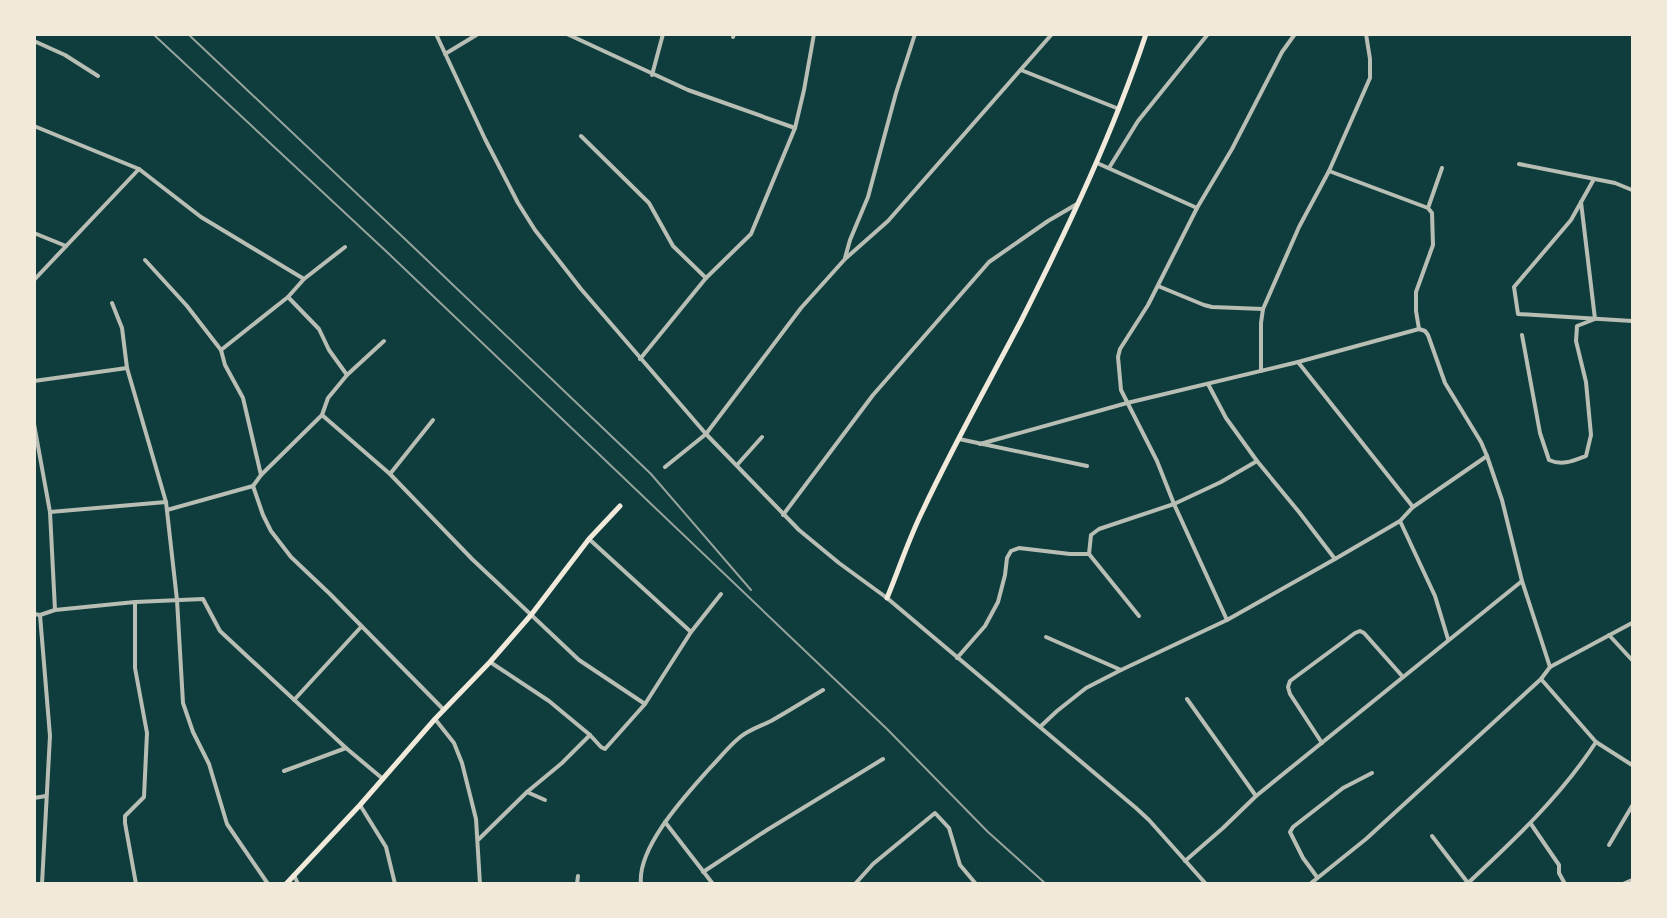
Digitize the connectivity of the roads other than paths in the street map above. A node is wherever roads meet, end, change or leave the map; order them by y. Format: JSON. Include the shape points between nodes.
{"nodes":[{"id":1,"x":436,"y":34,"type":"edge"},
{"id":2,"x":478,"y":34,"type":"edge"},
{"id":3,"x":567,"y":34,"type":"edge"},
{"id":4,"x":663,"y":34,"type":"edge"},
{"id":5,"x":814,"y":34,"type":"edge"},
{"id":6,"x":915,"y":34,"type":"edge"},
{"id":7,"x":1053,"y":34,"type":"edge"},
{"id":8,"x":1146,"y":34,"type":"edge"},
{"id":9,"x":1208,"y":34,"type":"edge"},
{"id":10,"x":1294,"y":34,"type":"edge"},
{"id":11,"x":1366,"y":34,"type":"edge"},
{"id":12,"x":34,"y":41,"type":"edge"},
{"id":13,"x":445,"y":54,"type":"junction"},
{"id":14,"x":1021,"y":70,"type":"junction"},
{"id":15,"x":652,"y":75,"type":"junction"},
{"id":16,"x":98,"y":76,"type":"dead end"},
{"id":17,"x":1119,"y":109,"type":"junction"},
{"id":18,"x":34,"y":126,"type":"edge"},
{"id":19,"x":795,"y":128,"type":"junction"},
{"id":20,"x":581,"y":136,"type":"dead end"},
{"id":21,"x":1097,"y":163,"type":"junction"},
{"id":22,"x":1519,"y":164,"type":"dead end"},
{"id":23,"x":1109,"y":168,"type":"junction"},
{"id":24,"x":1442,"y":168,"type":"dead end"},
{"id":25,"x":139,"y":169,"type":"junction"},
{"id":26,"x":1329,"y":171,"type":"junction"},
{"id":27,"x":1594,"y":179,"type":"junction"},
{"id":28,"x":1632,"y":190,"type":"edge"},
{"id":29,"x":1581,"y":202,"type":"junction"},
{"id":30,"x":1078,"y":204,"type":"junction"},
{"id":31,"x":1197,"y":208,"type":"junction"},
{"id":32,"x":1428,"y":208,"type":"junction"},
{"id":33,"x":34,"y":233,"type":"edge"},
{"id":34,"x":66,"y":246,"type":"junction"},
{"id":35,"x":345,"y":247,"type":"dead end"},
{"id":36,"x":845,"y":259,"type":"junction"},
{"id":37,"x":145,"y":260,"type":"dead end"},
{"id":38,"x":706,"y":278,"type":"junction"},
{"id":39,"x":304,"y":279,"type":"junction"},
{"id":40,"x":34,"y":280,"type":"edge"},
{"id":41,"x":1158,"y":286,"type":"junction"},
{"id":42,"x":288,"y":297,"type":"junction"},
{"id":43,"x":112,"y":303,"type":"dead end"},
{"id":44,"x":1263,"y":309,"type":"junction"},
{"id":45,"x":1595,"y":319,"type":"junction"},
{"id":46,"x":1632,"y":321,"type":"edge"},
{"id":47,"x":1419,"y":329,"type":"junction"},
{"id":48,"x":1522,"y":335,"type":"dead end"},
{"id":49,"x":384,"y":341,"type":"dead end"},
{"id":50,"x":221,"y":350,"type":"junction"},
{"id":51,"x":640,"y":358,"type":"junction"},
{"id":52,"x":1298,"y":362,"type":"junction"},
{"id":53,"x":127,"y":368,"type":"junction"},
{"id":54,"x":1261,"y":371,"type":"junction"},
{"id":55,"x":347,"y":375,"type":"junction"},
{"id":56,"x":34,"y":381,"type":"edge"},
{"id":57,"x":1208,"y":384,"type":"junction"},
{"id":58,"x":1127,"y":403,"type":"junction"},
{"id":59,"x":322,"y":415,"type":"junction"},
{"id":60,"x":433,"y":420,"type":"dead end"},
{"id":61,"x":34,"y":424,"type":"edge"},
{"id":62,"x":706,"y":434,"type":"junction"},
{"id":63,"x":762,"y":437,"type":"dead end"},
{"id":64,"x":958,"y":438,"type":"junction"},
{"id":65,"x":980,"y":444,"type":"junction"},
{"id":66,"x":1487,"y":456,"type":"junction"},
{"id":67,"x":1257,"y":461,"type":"junction"},
{"id":68,"x":737,"y":465,"type":"junction"},
{"id":69,"x":1087,"y":466,"type":"dead end"},
{"id":70,"x":665,"y":467,"type":"dead end"},
{"id":71,"x":390,"y":474,"type":"junction"},
{"id":72,"x":261,"y":475,"type":"junction"},
{"id":73,"x":253,"y":486,"type":"junction"},
{"id":74,"x":166,"y":502,"type":"junction"},
{"id":75,"x":1174,"y":504,"type":"junction"},
{"id":76,"x":620,"y":506,"type":"dead end"},
{"id":77,"x":1413,"y":507,"type":"junction"},
{"id":78,"x":167,"y":510,"type":"junction"},
{"id":79,"x":50,"y":512,"type":"junction"},
{"id":80,"x":783,"y":515,"type":"junction"},
{"id":81,"x":1400,"y":522,"type":"junction"},
{"id":82,"x":589,"y":539,"type":"junction"},
{"id":83,"x":1089,"y":554,"type":"junction"},
{"id":84,"x":1335,"y":560,"type":"junction"},
{"id":85,"x":1522,"y":580,"type":"junction"},
{"id":86,"x":721,"y":594,"type":"dead end"},
{"id":87,"x":887,"y":598,"type":"junction"},
{"id":88,"x":177,"y":600,"type":"junction"},
{"id":89,"x":135,"y":602,"type":"junction"},
{"id":90,"x":55,"y":610,"type":"junction"},
{"id":91,"x":34,"y":614,"type":"edge"},
{"id":92,"x":40,"y":615,"type":"junction"},
{"id":93,"x":531,"y":615,"type":"junction"},
{"id":94,"x":1139,"y":616,"type":"dead end"},
{"id":95,"x":1227,"y":620,"type":"junction"},
{"id":96,"x":1632,"y":623,"type":"edge"},
{"id":97,"x":361,"y":627,"type":"junction"},
{"id":98,"x":691,"y":632,"type":"junction"},
{"id":99,"x":1609,"y":635,"type":"junction"},
{"id":100,"x":1046,"y":637,"type":"dead end"},
{"id":101,"x":1448,"y":639,"type":"junction"},
{"id":102,"x":957,"y":658,"type":"junction"},
{"id":103,"x":1632,"y":660,"type":"edge"},
{"id":104,"x":490,"y":662,"type":"junction"},
{"id":105,"x":1550,"y":667,"type":"junction"},
{"id":106,"x":1121,"y":670,"type":"junction"},
{"id":107,"x":1404,"y":677,"type":"junction"},
{"id":108,"x":1541,"y":679,"type":"junction"},
{"id":109,"x":823,"y":690,"type":"dead end"},
{"id":110,"x":1187,"y":699,"type":"dead end"},
{"id":111,"x":294,"y":700,"type":"junction"},
{"id":112,"x":645,"y":704,"type":"junction"},
{"id":113,"x":444,"y":710,"type":"junction"},
{"id":114,"x":435,"y":719,"type":"junction"},
{"id":115,"x":1041,"y":726,"type":"junction"},
{"id":116,"x":590,"y":735,"type":"junction"},
{"id":117,"x":1596,"y":742,"type":"junction"},
{"id":118,"x":1322,"y":744,"type":"junction"},
{"id":119,"x":346,"y":748,"type":"junction"},
{"id":120,"x":883,"y":759,"type":"dead end"},
{"id":121,"x":1632,"y":765,"type":"edge"},
{"id":122,"x":284,"y":771,"type":"dead end"},
{"id":123,"x":1372,"y":772,"type":"dead end"},
{"id":124,"x":383,"y":779,"type":"junction"},
{"id":125,"x":527,"y":792,"type":"junction"},
{"id":126,"x":46,"y":796,"type":"junction"},
{"id":127,"x":1256,"y":796,"type":"junction"},
{"id":128,"x":34,"y":798,"type":"edge"},
{"id":129,"x":545,"y":800,"type":"dead end"},
{"id":130,"x":360,"y":805,"type":"junction"},
{"id":131,"x":1632,"y":806,"type":"edge"},
{"id":132,"x":665,"y":822,"type":"junction"},
{"id":133,"x":1531,"y":824,"type":"junction"},
{"id":134,"x":1432,"y":836,"type":"dead end"},
{"id":135,"x":478,"y":839,"type":"junction"},
{"id":136,"x":1609,"y":845,"type":"dead end"},
{"id":137,"x":1185,"y":861,"type":"junction"},
{"id":138,"x":703,"y":872,"type":"junction"},
{"id":139,"x":294,"y":874,"type":"junction"},
{"id":140,"x":578,"y":876,"type":"dead end"},
{"id":141,"x":1317,"y":877,"type":"junction"},
{"id":142,"x":1632,"y":880,"type":"edge"},
{"id":143,"x":480,"y":882,"type":"edge"},
{"id":144,"x":1467,"y":883,"type":"edge"},
{"id":145,"x":42,"y":884,"type":"edge"},
{"id":146,"x":136,"y":884,"type":"edge"},
{"id":147,"x":268,"y":884,"type":"edge"},
{"id":148,"x":286,"y":884,"type":"edge"},
{"id":149,"x":298,"y":884,"type":"edge"},
{"id":150,"x":395,"y":884,"type":"edge"},
{"id":151,"x":474,"y":884,"type":"edge"},
{"id":152,"x":577,"y":884,"type":"edge"},
{"id":153,"x":641,"y":884,"type":"edge"},
{"id":154,"x":713,"y":884,"type":"edge"},
{"id":155,"x":855,"y":884,"type":"edge"},
{"id":156,"x":976,"y":884,"type":"edge"},
{"id":157,"x":1206,"y":884,"type":"edge"},
{"id":158,"x":1310,"y":884,"type":"edge"},
{"id":159,"x":1565,"y":884,"type":"edge"},
{"id":160,"x":1623,"y":884,"type":"edge"}],
"edges":[{"from":1,"to":13,"type":"street"},
{"from":2,"to":13,"type":"street"},
{"from":3,"to":15,"type":"street"},
{"from":4,"to":15,"type":"street"},
{"from":5,"to":19,"type":"street"},
{"from":6,"to":36,"type":"street","via":[[870,191]]},
{"from":7,"to":14,"type":"street"},
{"from":8,"to":17,"type":"main road"},
{"from":9,"to":23,"type":"street","via":[[1138,121]]},
{"from":10,"to":31,"type":"street"},
{"from":11,"to":26,"type":"street","via":[[1370,78]]},
{"from":12,"to":16,"type":"street"},
{"from":13,"to":51,"type":"street","via":[[535,231]]},
{"from":14,"to":17,"type":"street"},
{"from":14,"to":36,"type":"street","via":[[888,221]]},
{"from":15,"to":19,"type":"street"},
{"from":17,"to":21,"type":"main road"},
{"from":18,"to":25,"type":"street"},
{"from":19,"to":38,"type":"street","via":[[751,234]]},
{"from":20,"to":38,"type":"street","via":[[650,203],[673,246]]},
{"from":21,"to":23,"type":"street"},
{"from":21,"to":30,"type":"main road"},
{"from":22,"to":27,"type":"street"},
{"from":23,"to":31,"type":"street"},
{"from":24,"to":32,"type":"street"},
{"from":25,"to":34,"type":"street"},
{"from":25,"to":39,"type":"street","via":[[201,217]]},
{"from":26,"to":32,"type":"street"},
{"from":26,"to":44,"type":"street"},
{"from":27,"to":28,"type":"street"},
{"from":27,"to":29,"type":"street"},
{"from":29,"to":45,"type":"street"},
{"from":29,"to":45,"type":"street","via":[[1571,220],[1514,287],[1518,314]]},
{"from":30,"to":64,"type":"main road"},
{"from":30,"to":80,"type":"street","via":[[989,262],[873,395]]},
{"from":31,"to":41,"type":"street"},
{"from":32,"to":47,"type":"street","via":[[1432,213],[1433,245],[1416,292]]},
{"from":33,"to":34,"type":"street"},
{"from":34,"to":40,"type":"street"},
{"from":35,"to":39,"type":"street"},
{"from":36,"to":62,"type":"street","via":[[801,308]]},
{"from":37,"to":50,"type":"street"},
{"from":38,"to":51,"type":"street"},
{"from":39,"to":42,"type":"street"},
{"from":41,"to":44,"type":"street","via":[[1212,307]]},
{"from":41,"to":58,"type":"street","via":[[1119,349],[1119,380]]},
{"from":42,"to":50,"type":"street"},
{"from":42,"to":55,"type":"street","via":[[319,328]]},
{"from":43,"to":53,"type":"street","via":[[122,328]]},
{"from":44,"to":54,"type":"street"},
{"from":45,"to":46,"type":"street"},
{"from":45,"to":48,"type":"street","via":[[1577,326],[1576,341],[1592,435],[1586,456],[1569,462],[1549,460],[1540,433]]},
{"from":47,"to":52,"type":"street"},
{"from":47,"to":66,"type":"street","via":[[1428,335],[1445,383]]},
{"from":49,"to":55,"type":"street"},
{"from":50,"to":72,"type":"street","via":[[243,398]]},
{"from":51,"to":62,"type":"street"},
{"from":52,"to":54,"type":"street"},
{"from":52,"to":77,"type":"street"},
{"from":53,"to":56,"type":"street"},
{"from":53,"to":74,"type":"street"},
{"from":54,"to":57,"type":"street"},
{"from":55,"to":59,"type":"street","via":[[328,398]]},
{"from":57,"to":58,"type":"street"},
{"from":57,"to":67,"type":"street","via":[[1226,418]]},
{"from":58,"to":65,"type":"street"},
{"from":58,"to":75,"type":"street"},
{"from":59,"to":71,"type":"street"},
{"from":59,"to":72,"type":"street"},
{"from":60,"to":71,"type":"street"},
{"from":61,"to":79,"type":"street"},
{"from":62,"to":68,"type":"street"},
{"from":62,"to":70,"type":"street"},
{"from":63,"to":68,"type":"street"},
{"from":64,"to":65,"type":"street"},
{"from":64,"to":87,"type":"main road"},
{"from":65,"to":69,"type":"street"},
{"from":66,"to":77,"type":"street"},
{"from":66,"to":85,"type":"street"},
{"from":67,"to":75,"type":"street"},
{"from":67,"to":84,"type":"street"},
{"from":68,"to":80,"type":"street"},
{"from":71,"to":93,"type":"street"},
{"from":72,"to":73,"type":"street"},
{"from":73,"to":78,"type":"street"},
{"from":73,"to":97,"type":"street","via":[[263,515],[282,546]]},
{"from":74,"to":78,"type":"street"},
{"from":74,"to":79,"type":"street"},
{"from":75,"to":83,"type":"street","via":[[1098,529],[1091,535]]},
{"from":75,"to":95,"type":"street"},
{"from":76,"to":82,"type":"main road"},
{"from":77,"to":81,"type":"street"},
{"from":78,"to":88,"type":"street"},
{"from":79,"to":90,"type":"street"},
{"from":80,"to":87,"type":"street"},
{"from":81,"to":84,"type":"street"},
{"from":81,"to":101,"type":"street","via":[[1435,596]]},
{"from":82,"to":93,"type":"main road"},
{"from":82,"to":98,"type":"street"},
{"from":83,"to":94,"type":"street"},
{"from":83,"to":102,"type":"street","via":[[1019,548],[1011,551],[998,602],[985,626]]},
{"from":84,"to":95,"type":"street"},
{"from":85,"to":101,"type":"street"},
{"from":85,"to":105,"type":"street"},
{"from":86,"to":98,"type":"street"},
{"from":87,"to":102,"type":"street"},
{"from":88,"to":89,"type":"street"},
{"from":88,"to":111,"type":"street","via":[[203,599],[220,631]]},
{"from":88,"to":147,"type":"street","via":[[183,703],[209,764],[227,824]]},
{"from":89,"to":90,"type":"street"},
{"from":89,"to":146,"type":"street","via":[[135,668],[147,733],[144,797],[125,816]]},
{"from":90,"to":92,"type":"street"},
{"from":91,"to":92,"type":"street"},
{"from":92,"to":126,"type":"street","via":[[50,736]]},
{"from":93,"to":104,"type":"main road"},
{"from":93,"to":112,"type":"street","via":[[579,660]]},
{"from":95,"to":106,"type":"street"},
{"from":96,"to":99,"type":"street"},
{"from":97,"to":111,"type":"street"},
{"from":97,"to":113,"type":"street"},
{"from":98,"to":112,"type":"street"},
{"from":99,"to":103,"type":"street"},
{"from":99,"to":105,"type":"street"},
{"from":100,"to":106,"type":"street"},
{"from":101,"to":107,"type":"street"},
{"from":102,"to":115,"type":"street"},
{"from":104,"to":113,"type":"main road"},
{"from":104,"to":116,"type":"street","via":[[549,701]]},
{"from":105,"to":108,"type":"street"},
{"from":106,"to":115,"type":"street","via":[[1086,688]]},
{"from":107,"to":118,"type":"street"},
{"from":107,"to":118,"type":"street","via":[[1360,631],[1290,681],[1290,694]]},
{"from":108,"to":117,"type":"street"},
{"from":108,"to":141,"type":"street","via":[[1366,839]]},
{"from":109,"to":132,"type":"street","via":[[741,736]]},
{"from":110,"to":127,"type":"street"},
{"from":111,"to":119,"type":"street"},
{"from":112,"to":116,"type":"street","via":[[605,749]]},
{"from":113,"to":114,"type":"main road"},
{"from":114,"to":124,"type":"main road"},
{"from":114,"to":135,"type":"street","via":[[454,743],[462,763]]},
{"from":115,"to":137,"type":"street","via":[[1136,807]]},
{"from":116,"to":125,"type":"street"},
{"from":117,"to":121,"type":"street"},
{"from":117,"to":133,"type":"street"},
{"from":118,"to":127,"type":"street"},
{"from":119,"to":122,"type":"street"},
{"from":119,"to":124,"type":"street"},
{"from":120,"to":138,"type":"street"},
{"from":123,"to":141,"type":"street","via":[[1337,792],[1290,832]]},
{"from":124,"to":130,"type":"main road"},
{"from":125,"to":129,"type":"street"},
{"from":125,"to":135,"type":"street"},
{"from":126,"to":128,"type":"street"},
{"from":126,"to":145,"type":"street"},
{"from":127,"to":137,"type":"street"},
{"from":130,"to":139,"type":"main road"},
{"from":130,"to":150,"type":"street","via":[[386,847]]},
{"from":131,"to":136,"type":"street"},
{"from":132,"to":138,"type":"street"},
{"from":132,"to":153,"type":"street","via":[[643,865]]},
{"from":133,"to":144,"type":"street"},
{"from":133,"to":159,"type":"street","via":[[1559,865]]},
{"from":134,"to":144,"type":"street"},
{"from":135,"to":143,"type":"street"},
{"from":137,"to":157,"type":"street"},
{"from":138,"to":154,"type":"street"},
{"from":139,"to":148,"type":"main road"},
{"from":139,"to":149,"type":"street"},
{"from":140,"to":152,"type":"street"},
{"from":141,"to":158,"type":"street"},
{"from":142,"to":160,"type":"street"},
{"from":143,"to":151,"type":"street"},
{"from":155,"to":156,"type":"street","via":[[873,864],[935,813],[949,828],[960,865]]}]}
